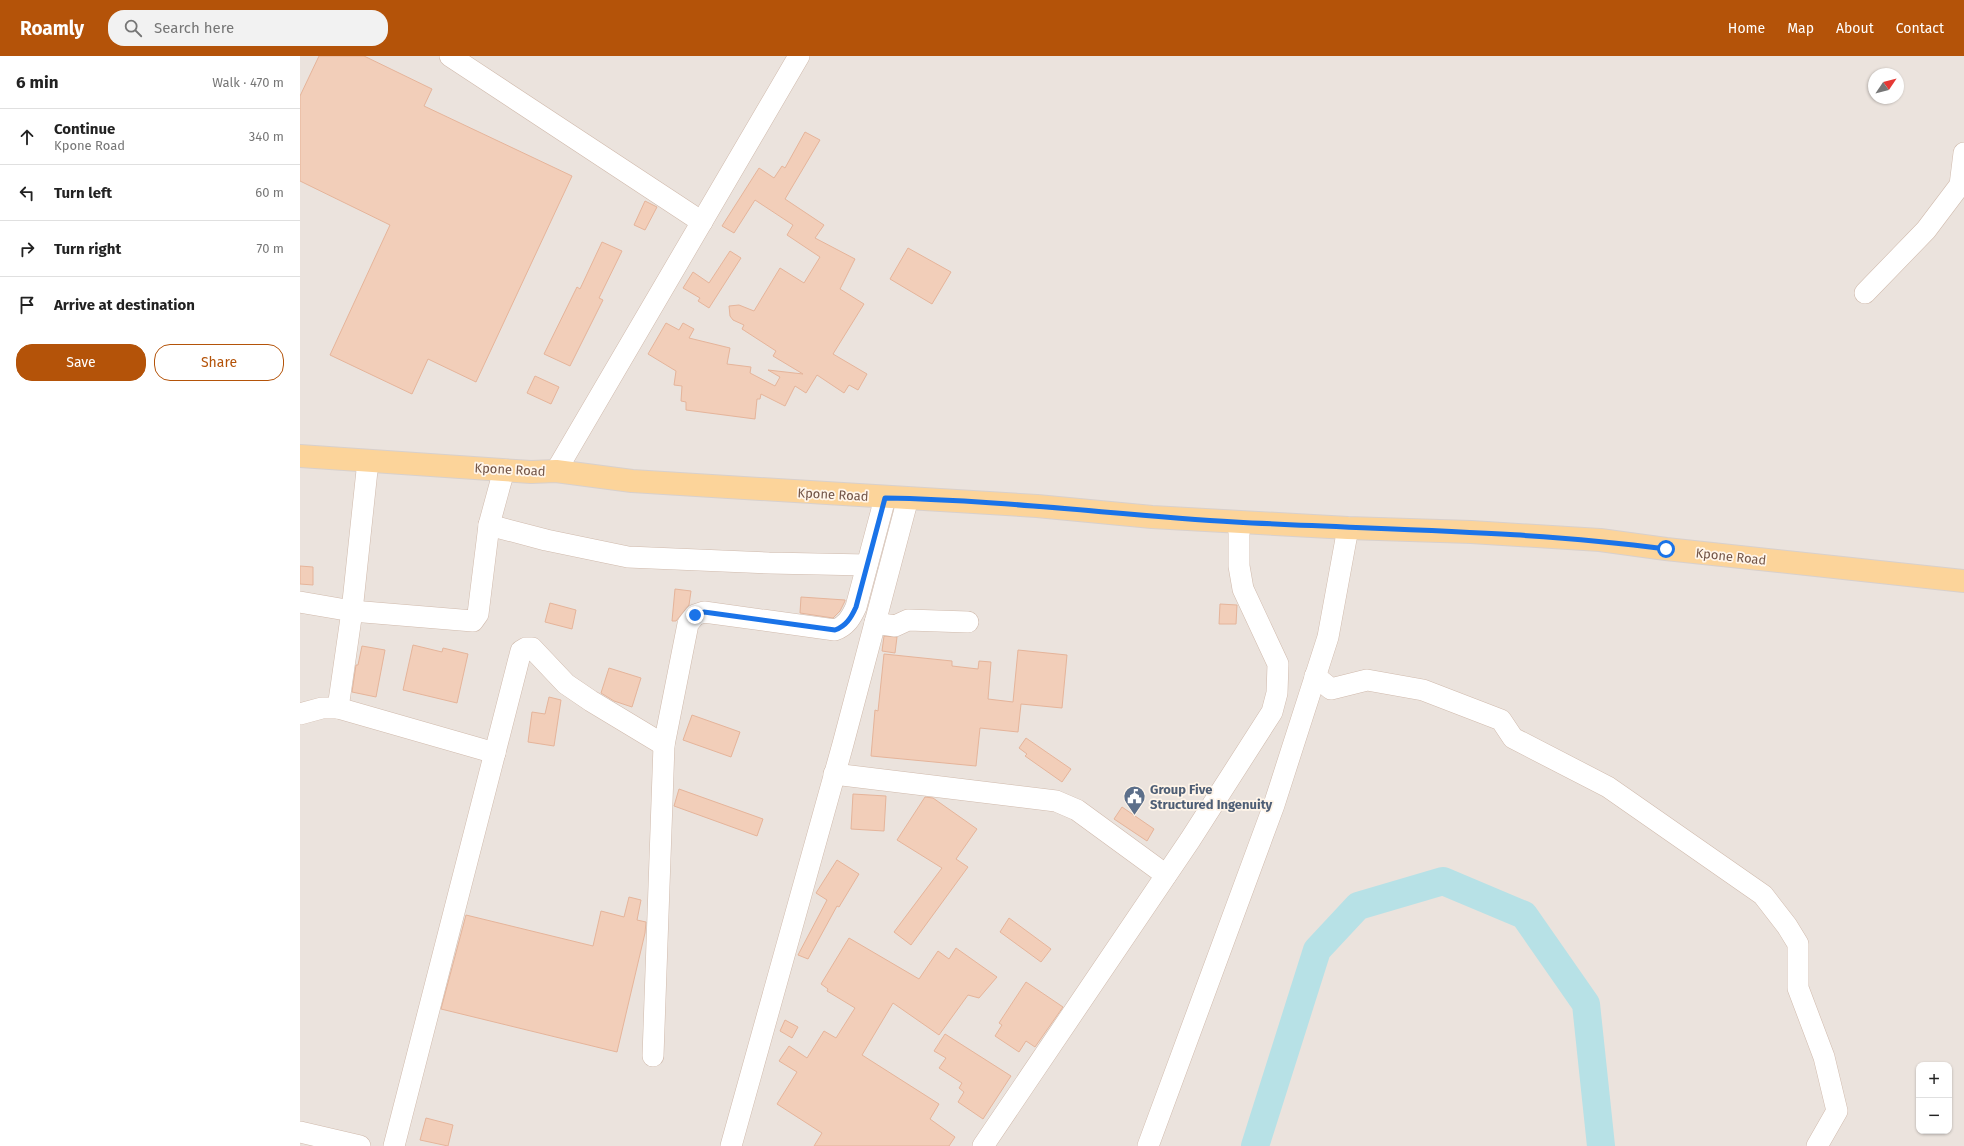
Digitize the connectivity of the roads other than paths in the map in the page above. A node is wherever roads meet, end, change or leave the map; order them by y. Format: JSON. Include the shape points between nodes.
{"nodes":[{"id":1,"x":450,"y":56,"type":"edge"},
{"id":2,"x":799,"y":56,"type":"edge"},
{"id":3,"x":1964,"y":153,"type":"edge"},
{"id":4,"x":702,"y":222,"type":"junction"},
{"id":5,"x":1865,"y":292,"type":"dead end"},
{"id":6,"x":300,"y":456,"type":"edge"},
{"id":7,"x":368,"y":461,"type":"junction"},
{"id":8,"x":504,"y":470,"type":"junction"},
{"id":9,"x":556,"y":471,"type":"junction"},
{"id":10,"x":885,"y":498,"type":"junction"},
{"id":11,"x":908,"y":498,"type":"junction"},
{"id":12,"x":1239,"y":522,"type":"junction"},
{"id":13,"x":489,"y":525,"type":"junction"},
{"id":14,"x":1348,"y":528,"type":"junction"},
{"id":15,"x":867,"y":565,"type":"junction"},
{"id":16,"x":1964,"y":581,"type":"edge"},
{"id":17,"x":300,"y":602,"type":"edge"},
{"id":18,"x":352,"y":611,"type":"junction"},
{"id":19,"x":968,"y":622,"type":"dead end"},
{"id":20,"x":875,"y":623,"type":"junction"},
{"id":21,"x":1316,"y":676,"type":"junction"},
{"id":22,"x":338,"y":708,"type":"junction"},
{"id":23,"x":300,"y":714,"type":"edge"},
{"id":24,"x":664,"y":745,"type":"junction"},
{"id":25,"x":495,"y":753,"type":"junction"},
{"id":26,"x":834,"y":774,"type":"junction"},
{"id":27,"x":1166,"y":875,"type":"junction"},
{"id":28,"x":653,"y":1056,"type":"dead end"},
{"id":29,"x":300,"y":1132,"type":"edge"},
{"id":30,"x":360,"y":1146,"type":"edge"},
{"id":31,"x":394,"y":1146,"type":"edge"},
{"id":32,"x":731,"y":1146,"type":"edge"},
{"id":33,"x":983,"y":1146,"type":"edge"},
{"id":34,"x":1148,"y":1146,"type":"edge"},
{"id":35,"x":1817,"y":1146,"type":"edge"}],
"edges":[{"from":1,"to":4,"type":"street"},
{"from":2,"to":4,"type":"street"},
{"from":3,"to":5,"type":"street","via":[[1960,185],[1926,230]]},
{"from":4,"to":9,"type":"street"},
{"from":6,"to":7,"type":"main road","name":"Kpone Road"},
{"from":7,"to":8,"type":"main road","name":"Kpone Road"},
{"from":7,"to":18,"type":"street"},
{"from":8,"to":9,"type":"main road","name":"Kpone Road"},
{"from":8,"to":13,"type":"street"},
{"from":9,"to":10,"type":"main road","name":"Kpone Road","via":[[632,482]]},
{"from":10,"to":11,"type":"main road","name":"Kpone Road"},
{"from":10,"to":15,"type":"street"},
{"from":11,"to":12,"type":"main road","name":"Kpone Road"},
{"from":11,"to":20,"type":"street"},
{"from":12,"to":14,"type":"main road","name":"Kpone Road"},
{"from":12,"to":27,"type":"street","via":[[1239,566],[1243,589],[1278,664],[1277,693],[1272,712]]},
{"from":13,"to":15,"type":"street","via":[[546,540],[628,556]]},
{"from":13,"to":18,"type":"street","via":[[478,614],[473,621]]},
{"from":14,"to":16,"type":"main road","name":"Kpone Road","via":[[1600,540]]},
{"from":14,"to":21,"type":"street","via":[[1328,637]]},
{"from":15,"to":24,"type":"street","via":[[853,614],[842,627],[835,630],[704,612],[695,615],[688,624]]},
{"from":17,"to":18,"type":"street"},
{"from":18,"to":22,"type":"street"},
{"from":19,"to":20,"type":"street","via":[[908,620],[895,626]]},
{"from":20,"to":26,"type":"street"},
{"from":21,"to":34,"type":"street","via":[[1274,805]]},
{"from":21,"to":35,"type":"street","via":[[1331,689],[1367,680],[1423,690],[1501,720],[1513,738],[1608,788],[1763,895],[1788,926],[1798,944],[1798,988],[1824,1056],[1837,1111]]},
{"from":22,"to":23,"type":"street","via":[[322,708]]},
{"from":22,"to":25,"type":"street"},
{"from":24,"to":25,"type":"street","via":[[591,702],[566,684],[532,648],[526,648],[521,652]]},
{"from":24,"to":28,"type":"street"},
{"from":25,"to":31,"type":"street"},
{"from":26,"to":27,"type":"street","via":[[1056,801],[1077,810]]},
{"from":26,"to":32,"type":"street"},
{"from":27,"to":33,"type":"street"},
{"from":29,"to":30,"type":"street"}]}
